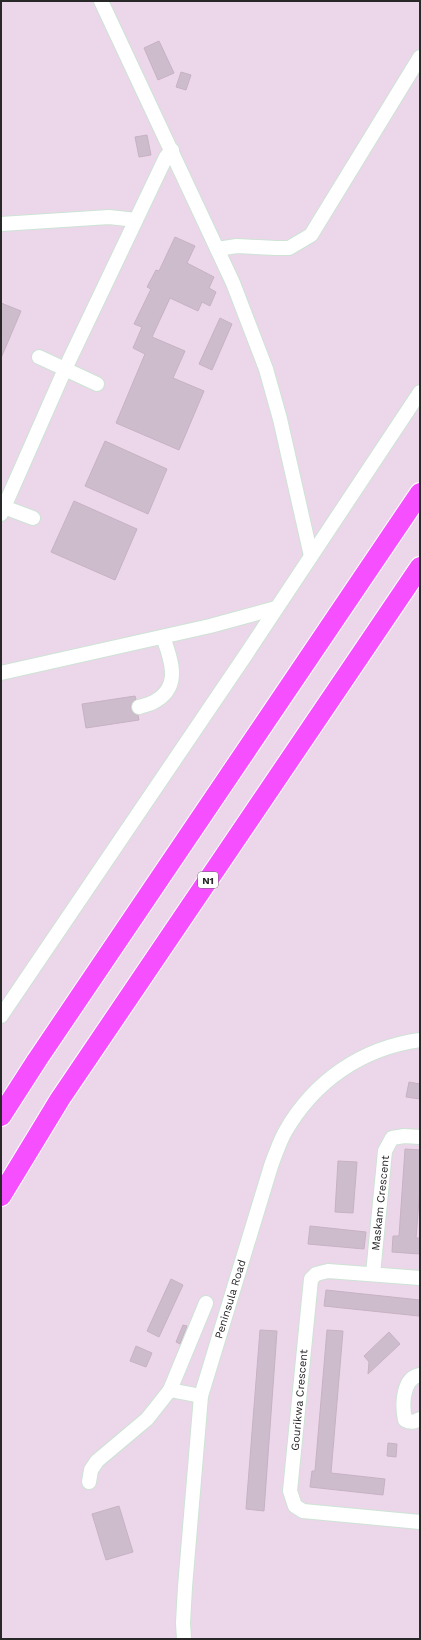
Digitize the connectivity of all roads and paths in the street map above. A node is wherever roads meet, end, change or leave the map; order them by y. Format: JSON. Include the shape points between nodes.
{"nodes":[{"id":1,"x":101,"y":1,"type":"edge"},
{"id":2,"x":420,"y":57,"type":"edge"},
{"id":3,"x":172,"y":150,"type":"junction"},
{"id":4,"x":136,"y":220,"type":"junction"},
{"id":5,"x":1,"y":223,"type":"edge"},
{"id":6,"x":217,"y":249,"type":"junction"},
{"id":7,"x":39,"y":357,"type":"dead end"},
{"id":8,"x":65,"y":369,"type":"junction"},
{"id":9,"x":97,"y":384,"type":"dead end"},
{"id":10,"x":420,"y":392,"type":"edge"},
{"id":11,"x":420,"y":493,"type":"edge"},
{"id":12,"x":2,"y":509,"type":"edge"},
{"id":13,"x":33,"y":518,"type":"dead end"},
{"id":14,"x":311,"y":556,"type":"junction"},
{"id":15,"x":420,"y":567,"type":"edge"},
{"id":16,"x":276,"y":608,"type":"junction"},
{"id":17,"x":163,"y":637,"type":"junction"},
{"id":18,"x":1,"y":673,"type":"edge"},
{"id":19,"x":140,"y":707,"type":"dead end"},
{"id":20,"x":1,"y":1016,"type":"edge"},
{"id":21,"x":420,"y":1040,"type":"edge"},
{"id":22,"x":1,"y":1116,"type":"edge"},
{"id":23,"x":420,"y":1137,"type":"edge"},
{"id":24,"x":1,"y":1196,"type":"edge"},
{"id":25,"x":373,"y":1274,"type":"junction"},
{"id":26,"x":420,"y":1278,"type":"edge"},
{"id":27,"x":206,"y":1303,"type":"dead end"},
{"id":28,"x":420,"y":1375,"type":"edge"},
{"id":29,"x":170,"y":1390,"type":"junction"},
{"id":30,"x":201,"y":1396,"type":"junction"},
{"id":31,"x":420,"y":1419,"type":"edge"},
{"id":32,"x":89,"y":1482,"type":"dead end"},
{"id":33,"x":420,"y":1522,"type":"edge"},
{"id":34,"x":184,"y":1639,"type":"edge"}],
"edges":[{"from":1,"to":3,"type":"street"},
{"from":2,"to":6,"type":"street","via":[[311,236],[289,248],[237,246]]},
{"from":3,"to":4,"type":"street","via":[[166,157]]},
{"from":3,"to":6,"type":"street"},
{"from":4,"to":5,"type":"street","via":[[109,217]]},
{"from":4,"to":8,"type":"street"},
{"from":6,"to":14,"type":"street","via":[[266,369]]},
{"from":7,"to":8,"type":"street"},
{"from":8,"to":9,"type":"street"},
{"from":8,"to":12,"type":"street"},
{"from":10,"to":14,"type":"street"},
{"from":11,"to":22,"type":"highway"},
{"from":12,"to":13,"type":"street"},
{"from":14,"to":16,"type":"street"},
{"from":15,"to":24,"type":"highway","number":"N1","via":[[60,1099]]},
{"from":16,"to":17,"type":"street"},
{"from":16,"to":20,"type":"street"},
{"from":17,"to":18,"type":"street"},
{"from":17,"to":19,"type":"street","via":[[173,672],[171,685],[157,701]]},
{"from":21,"to":30,"type":"street","name":"Peninsula Road","via":[[377,1050],[338,1071],[316,1090],[284,1133],[270,1166]]},
{"from":23,"to":25,"type":"street","name":"Maskam Crescent","via":[[392,1138],[385,1151]]},
{"from":25,"to":26,"type":"street","name":"Gourikwa Crescent"},
{"from":25,"to":33,"type":"street","name":"Gourikwa Crescent","via":[[328,1271],[316,1274],[311,1279],[290,1491],[295,1506],[303,1511]]},
{"from":27,"to":29,"type":"street"},
{"from":28,"to":31,"type":"street","via":[[406,1387],[403,1412],[405,1420],[409,1422]]},
{"from":29,"to":30,"type":"street"},
{"from":29,"to":32,"type":"street","via":[[147,1419],[97,1461],[91,1470]]},
{"from":30,"to":34,"type":"street","name":"Peninsula Road","via":[[186,1580]]}]}
